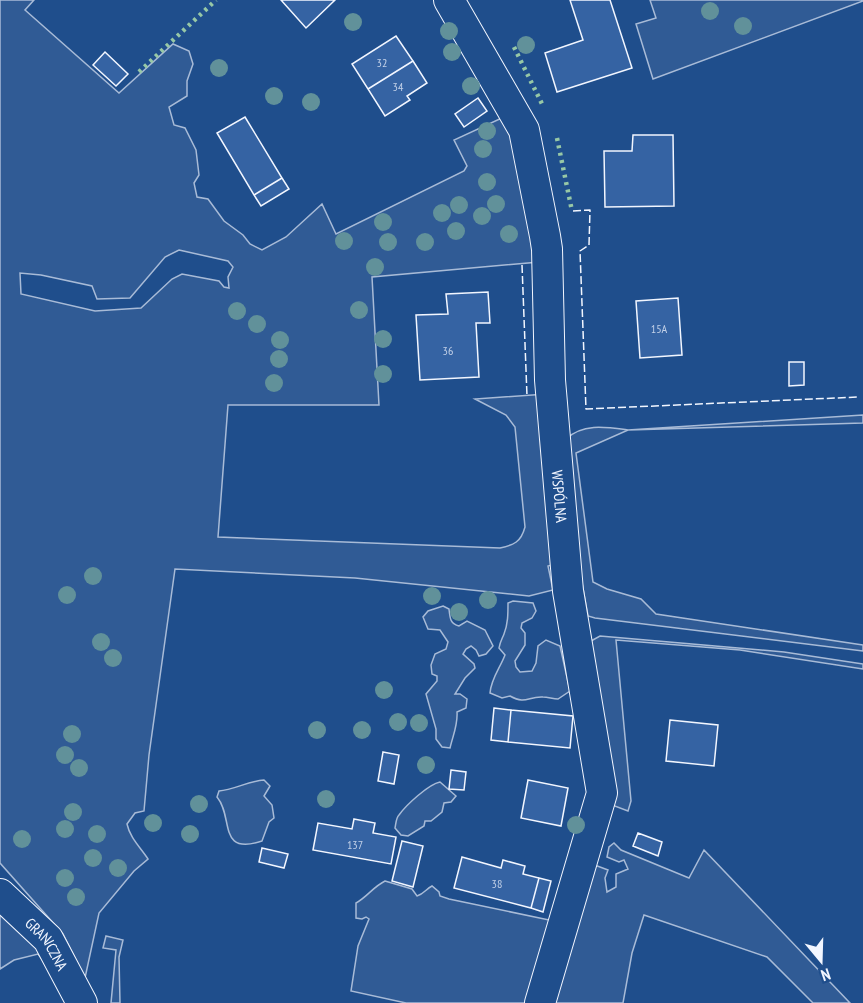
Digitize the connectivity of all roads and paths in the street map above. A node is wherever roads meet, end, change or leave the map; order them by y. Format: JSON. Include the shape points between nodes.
{"nodes":[{"id":1,"x":449,"y":0,"type":"edge"},
{"id":2,"x":0,"y":894,"type":"edge"},
{"id":3,"x":82,"y":1003,"type":"edge"},
{"id":4,"x":540,"y":1003,"type":"edge"}],
"edges":[{"from":1,"to":4,"type":"street","name":"WSPÓLNA","via":[[524,130],[536,189],[547,249],[550,380],[568,591],[602,793]]},
{"from":2,"to":3,"type":"street","name":"GRANICZNA","via":[[48,939]]}]}
